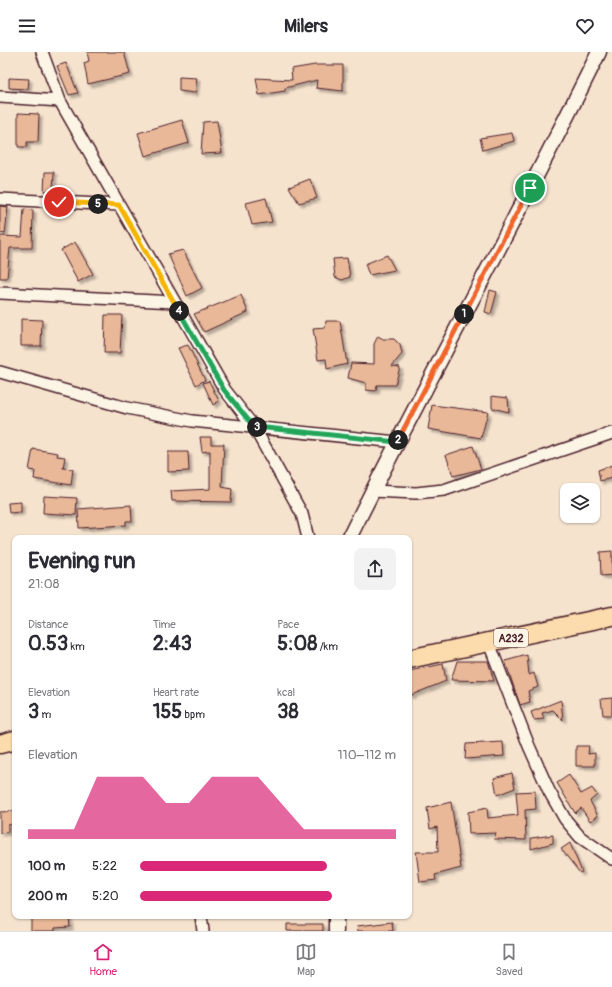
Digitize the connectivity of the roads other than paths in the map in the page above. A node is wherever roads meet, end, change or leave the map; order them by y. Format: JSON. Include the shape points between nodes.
{"nodes":[{"id":1,"x":42,"y":52,"type":"edge"},
{"id":2,"x":599,"y":52,"type":"edge"},
{"id":3,"x":0,"y":97,"type":"edge"},
{"id":4,"x":60,"y":101,"type":"junction"},
{"id":5,"x":0,"y":199,"type":"edge"},
{"id":6,"x":119,"y":205,"type":"junction"},
{"id":7,"x":0,"y":293,"type":"edge"},
{"id":8,"x":174,"y":302,"type":"junction"},
{"id":9,"x":0,"y":372,"type":"edge"},
{"id":10,"x":254,"y":427,"type":"junction"},
{"id":11,"x":612,"y":433,"type":"edge"},
{"id":12,"x":397,"y":442,"type":"junction"},
{"id":13,"x":372,"y":491,"type":"junction"},
{"id":14,"x":307,"y":535,"type":"edge"},
{"id":15,"x":350,"y":535,"type":"edge"},
{"id":16,"x":612,"y":616,"type":"edge"},
{"id":17,"x":489,"y":643,"type":"junction"},
{"id":18,"x":412,"y":658,"type":"edge"},
{"id":19,"x":12,"y":741,"type":"edge"},
{"id":20,"x":0,"y":744,"type":"edge"},
{"id":21,"x":612,"y":858,"type":"edge"},
{"id":22,"x":201,"y":919,"type":"edge"},
{"id":23,"x":336,"y":919,"type":"edge"},
{"id":24,"x":203,"y":931,"type":"edge"},
{"id":25,"x":336,"y":931,"type":"edge"}],
"edges":[{"from":1,"to":4,"type":"street"},
{"from":2,"to":12,"type":"street"},
{"from":3,"to":4,"type":"street"},
{"from":4,"to":6,"type":"street"},
{"from":5,"to":6,"type":"street"},
{"from":6,"to":8,"type":"street"},
{"from":7,"to":8,"type":"street"},
{"from":8,"to":10,"type":"street","via":[[224,390]]},
{"from":9,"to":10,"type":"street","via":[[126,408],[192,421]]},
{"from":10,"to":12,"type":"street"},
{"from":10,"to":14,"type":"street","via":[[302,514]]},
{"from":11,"to":13,"type":"street","via":[[444,490],[416,493]]},
{"from":12,"to":13,"type":"street"},
{"from":13,"to":15,"type":"street"},
{"from":16,"to":17,"type":"main road","number":"A232"},
{"from":17,"to":18,"type":"main road","number":"A232"},
{"from":17,"to":21,"type":"street","via":[[529,746],[565,819],[580,837]]},
{"from":19,"to":20,"type":"main road"},
{"from":22,"to":24,"type":"street"},
{"from":23,"to":25,"type":"street"}]}
